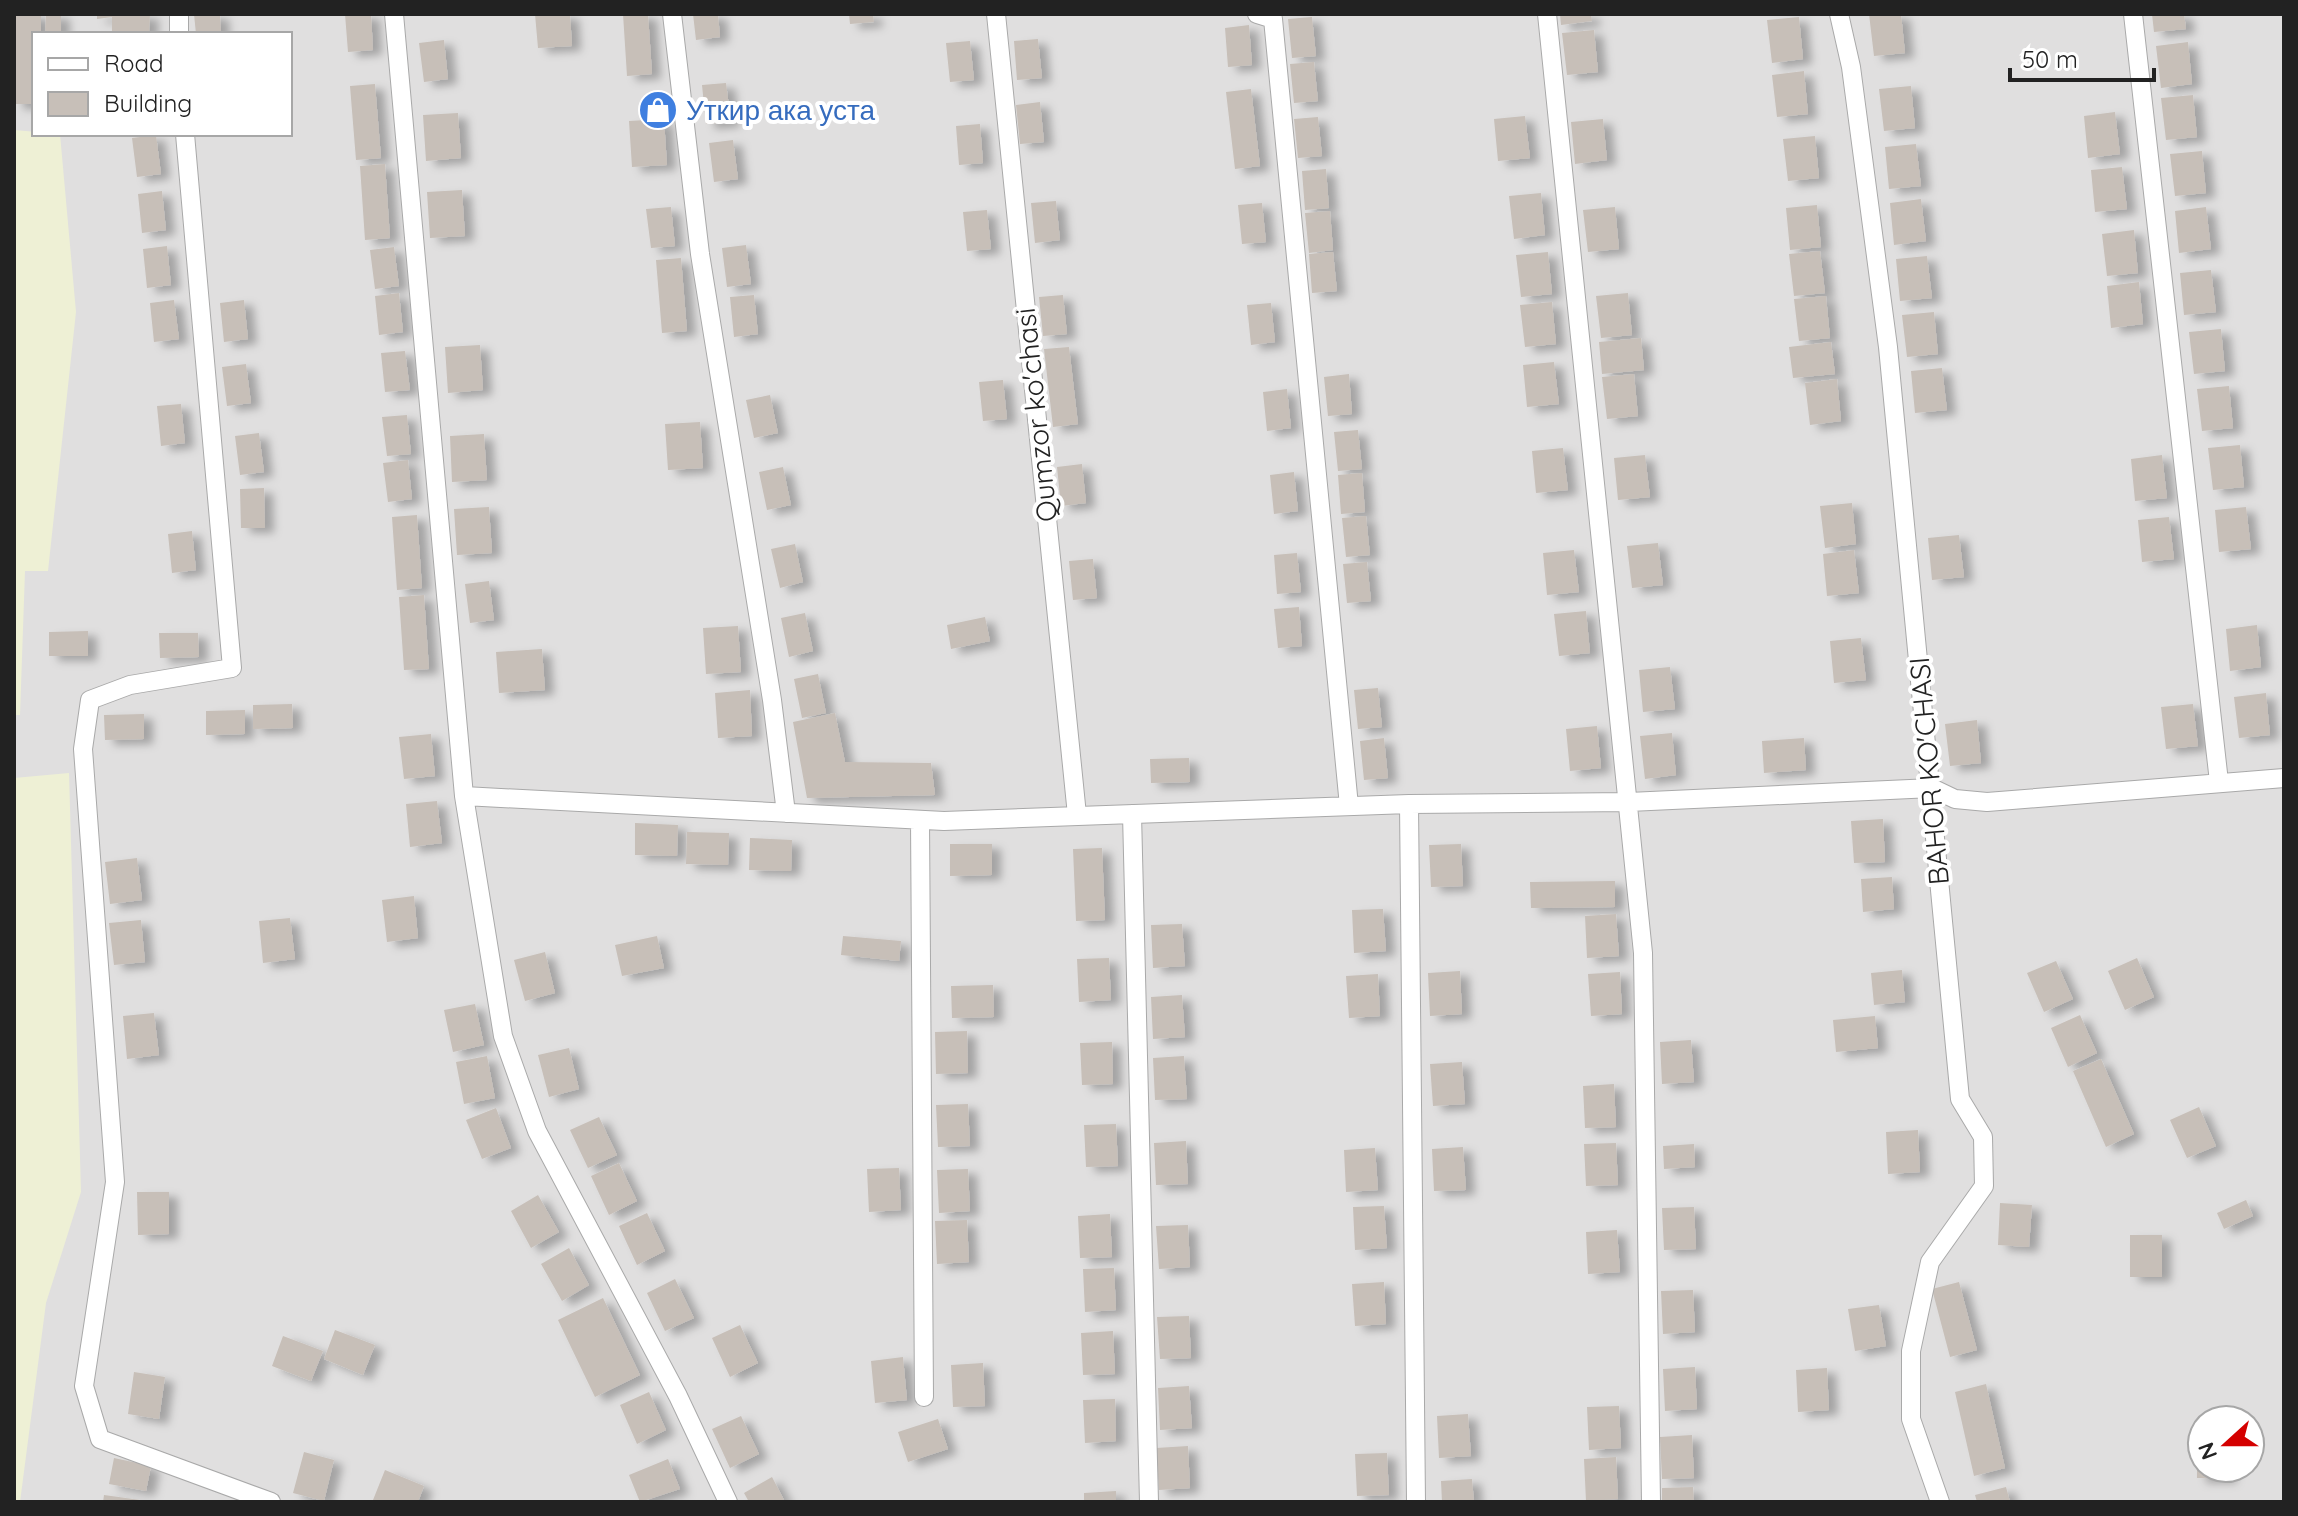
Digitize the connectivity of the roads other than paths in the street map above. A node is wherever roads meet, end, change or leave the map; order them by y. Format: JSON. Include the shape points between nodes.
{"nodes":[{"id":1,"x":394,"y":14,"type":"edge"},
{"id":2,"x":672,"y":14,"type":"edge"},
{"id":3,"x":996,"y":14,"type":"edge"},
{"id":4,"x":1257,"y":14,"type":"edge"},
{"id":5,"x":1547,"y":14,"type":"edge"},
{"id":6,"x":1839,"y":14,"type":"edge"},
{"id":7,"x":2133,"y":14,"type":"edge"},
{"id":8,"x":185,"y":136,"type":"edge"},
{"id":9,"x":2284,"y":778,"type":"edge"},
{"id":10,"x":2219,"y":782,"type":"junction"},
{"id":11,"x":1932,"y":788,"type":"junction"},
{"id":12,"x":464,"y":796,"type":"junction"},
{"id":13,"x":1629,"y":802,"type":"junction"},
{"id":14,"x":1409,"y":804,"type":"junction"},
{"id":15,"x":1349,"y":806,"type":"junction"},
{"id":16,"x":786,"y":813,"type":"junction"},
{"id":17,"x":1132,"y":814,"type":"junction"},
{"id":18,"x":1077,"y":815,"type":"junction"},
{"id":19,"x":920,"y":820,"type":"junction"},
{"id":20,"x":924,"y":1397,"type":"dead end"},
{"id":21,"x":265,"y":1501,"type":"edge"},
{"id":22,"x":728,"y":1502,"type":"edge"},
{"id":23,"x":1149,"y":1502,"type":"edge"},
{"id":24,"x":1416,"y":1502,"type":"edge"},
{"id":25,"x":1651,"y":1502,"type":"edge"},
{"id":26,"x":1940,"y":1502,"type":"edge"}],
"edges":[{"from":1,"to":12,"type":"street"},
{"from":2,"to":16,"type":"street","via":[[700,254]]},
{"from":3,"to":18,"type":"street","name":"Qumzor ko'chasi"},
{"from":4,"to":15,"type":"street","via":[[1273,19]]},
{"from":5,"to":13,"type":"street"},
{"from":6,"to":11,"type":"street","name":"BAHOR KO'CHASI","via":[[1851,67],[1888,347]]},
{"from":7,"to":10,"type":"street"},
{"from":8,"to":21,"type":"street","via":[[232,668],[130,685],[90,700],[83,749],[115,1182],[84,1386],[100,1439]]},
{"from":9,"to":10,"type":"street"},
{"from":10,"to":11,"type":"street","via":[[1987,802],[1955,799]]},
{"from":11,"to":13,"type":"street"},
{"from":11,"to":26,"type":"street","name":"BAHOR KO'CHASI","via":[[1960,1099],[1983,1137],[1984,1186],[1930,1262],[1911,1351],[1911,1419]]},
{"from":12,"to":16,"type":"street"},
{"from":12,"to":22,"type":"street","via":[[503,1036],[537,1131],[678,1396]]},
{"from":13,"to":14,"type":"street"},
{"from":13,"to":25,"type":"street","via":[[1643,953]]},
{"from":14,"to":15,"type":"street"},
{"from":14,"to":24,"type":"street"},
{"from":15,"to":17,"type":"street"},
{"from":16,"to":19,"type":"street"},
{"from":17,"to":18,"type":"street"},
{"from":17,"to":23,"type":"street"},
{"from":18,"to":19,"type":"street"},
{"from":19,"to":20,"type":"street"}]}
